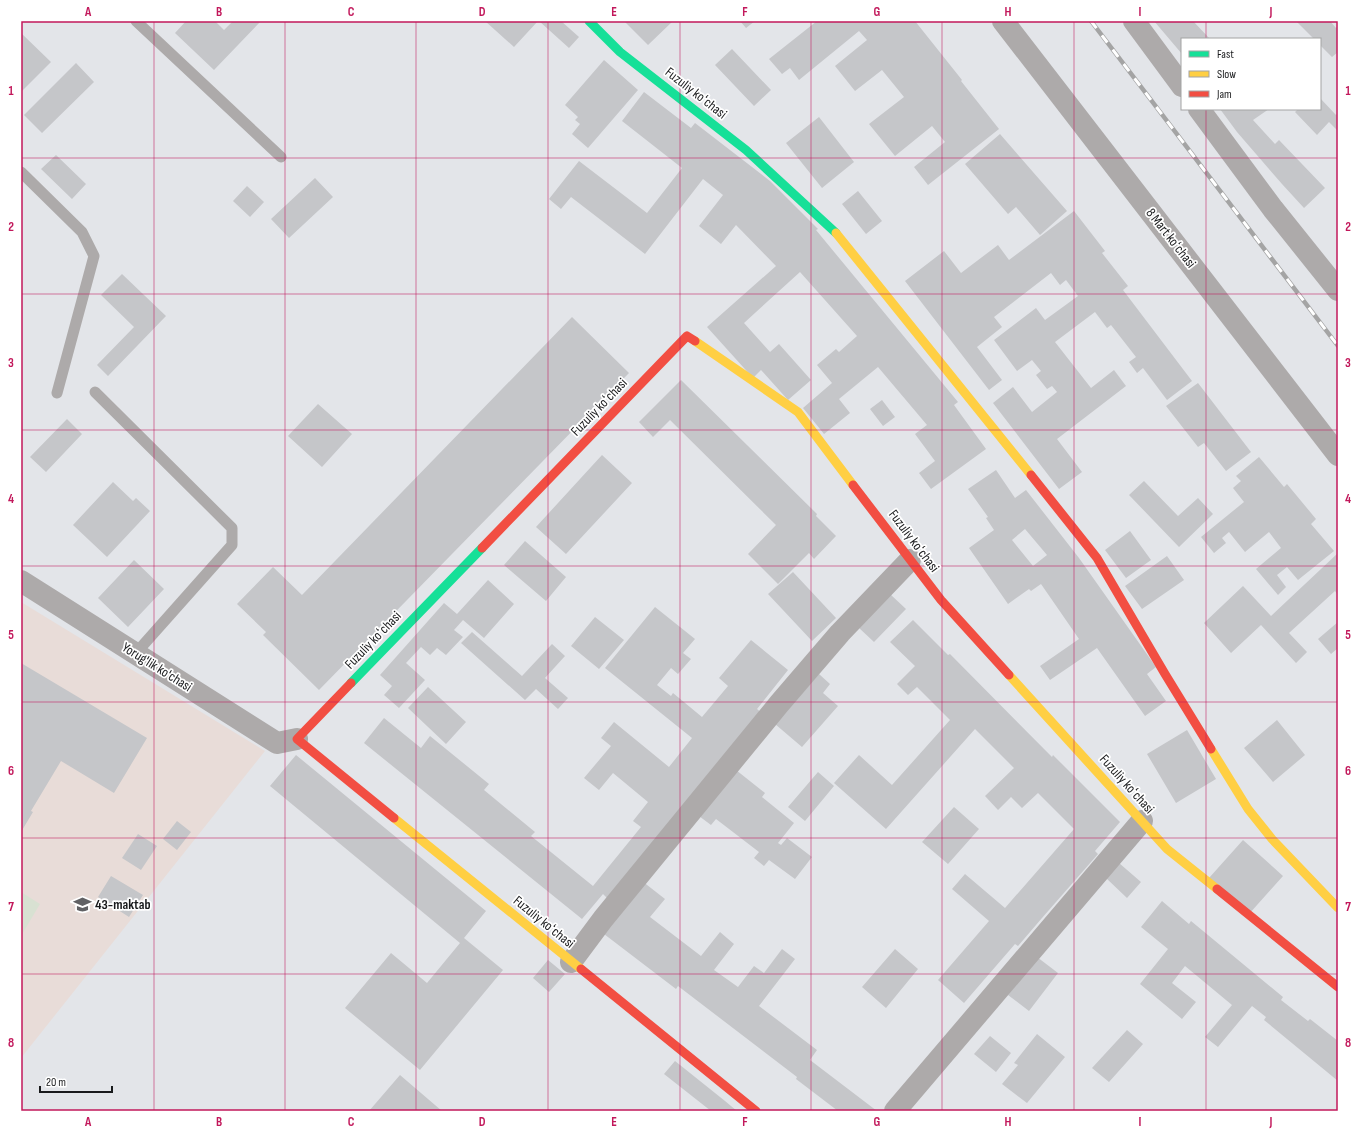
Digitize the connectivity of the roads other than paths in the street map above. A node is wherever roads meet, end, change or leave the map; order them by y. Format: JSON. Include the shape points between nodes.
{"nodes":[{"id":1,"x":136,"y":21,"type":"edge"},
{"id":2,"x":589,"y":21,"type":"edge"},
{"id":3,"x":1003,"y":21,"type":"edge"},
{"id":4,"x":1134,"y":21,"type":"edge"},
{"id":5,"x":1181,"y":85,"type":"edge"},
{"id":6,"x":1200,"y":110,"type":"edge"},
{"id":7,"x":281,"y":157,"type":"dead end"},
{"id":8,"x":21,"y":172,"type":"edge"},
{"id":9,"x":1338,"y":290,"type":"edge"},
{"id":10,"x":95,"y":392,"type":"dead end"},
{"id":11,"x":57,"y":393,"type":"dead end"},
{"id":12,"x":1338,"y":455,"type":"edge"},
{"id":13,"x":910,"y":560,"type":"junction"},
{"id":14,"x":21,"y":582,"type":"edge"},
{"id":15,"x":136,"y":653,"type":"junction"},
{"id":16,"x":297,"y":739,"type":"junction"},
{"id":17,"x":1142,"y":821,"type":"junction"},
{"id":18,"x":1338,"y":908,"type":"edge"},
{"id":19,"x":571,"y":962,"type":"junction"},
{"id":20,"x":1338,"y":987,"type":"edge"},
{"id":21,"x":756,"y":1111,"type":"edge"},
{"id":22,"x":895,"y":1111,"type":"edge"}],
"edges":[{"from":1,"to":7,"type":"lane"},
{"from":2,"to":18,"type":"street","name":"Fuzuliy koʻchasi","via":[[620,52],[746,150],[837,234],[1097,558],[1248,809]]},
{"from":3,"to":12,"type":"street","name":"8 Mart koʻchasi"},
{"from":4,"to":5,"type":"street"},
{"from":6,"to":9,"type":"street","via":[[1273,209]]},
{"from":8,"to":11,"type":"lane","via":[[82,232],[94,256]]},
{"from":10,"to":15,"type":"lane","via":[[232,528],[232,545]]},
{"from":13,"to":16,"type":"street","name":"Fuzuliy koʻchasi","via":[[798,412],[687,336]]},
{"from":13,"to":17,"type":"street","name":"Fuzuliy koʻchasi","via":[[941,600]]},
{"from":13,"to":19,"type":"street","via":[[840,633],[779,704],[603,919]]},
{"from":14,"to":15,"type":"street","name":"Yorug'lik ko'chasi"},
{"from":15,"to":16,"type":"street","name":"Yorug'lik ko'chasi","via":[[277,743]]},
{"from":16,"to":19,"type":"street","name":"Fuzuliy koʻchasi"},
{"from":17,"to":20,"type":"street","name":"Fuzuliy koʻchasi","via":[[1167,849]]},
{"from":17,"to":22,"type":"street"},
{"from":19,"to":21,"type":"street","name":"Fuzuliy koʻchasi"}]}
